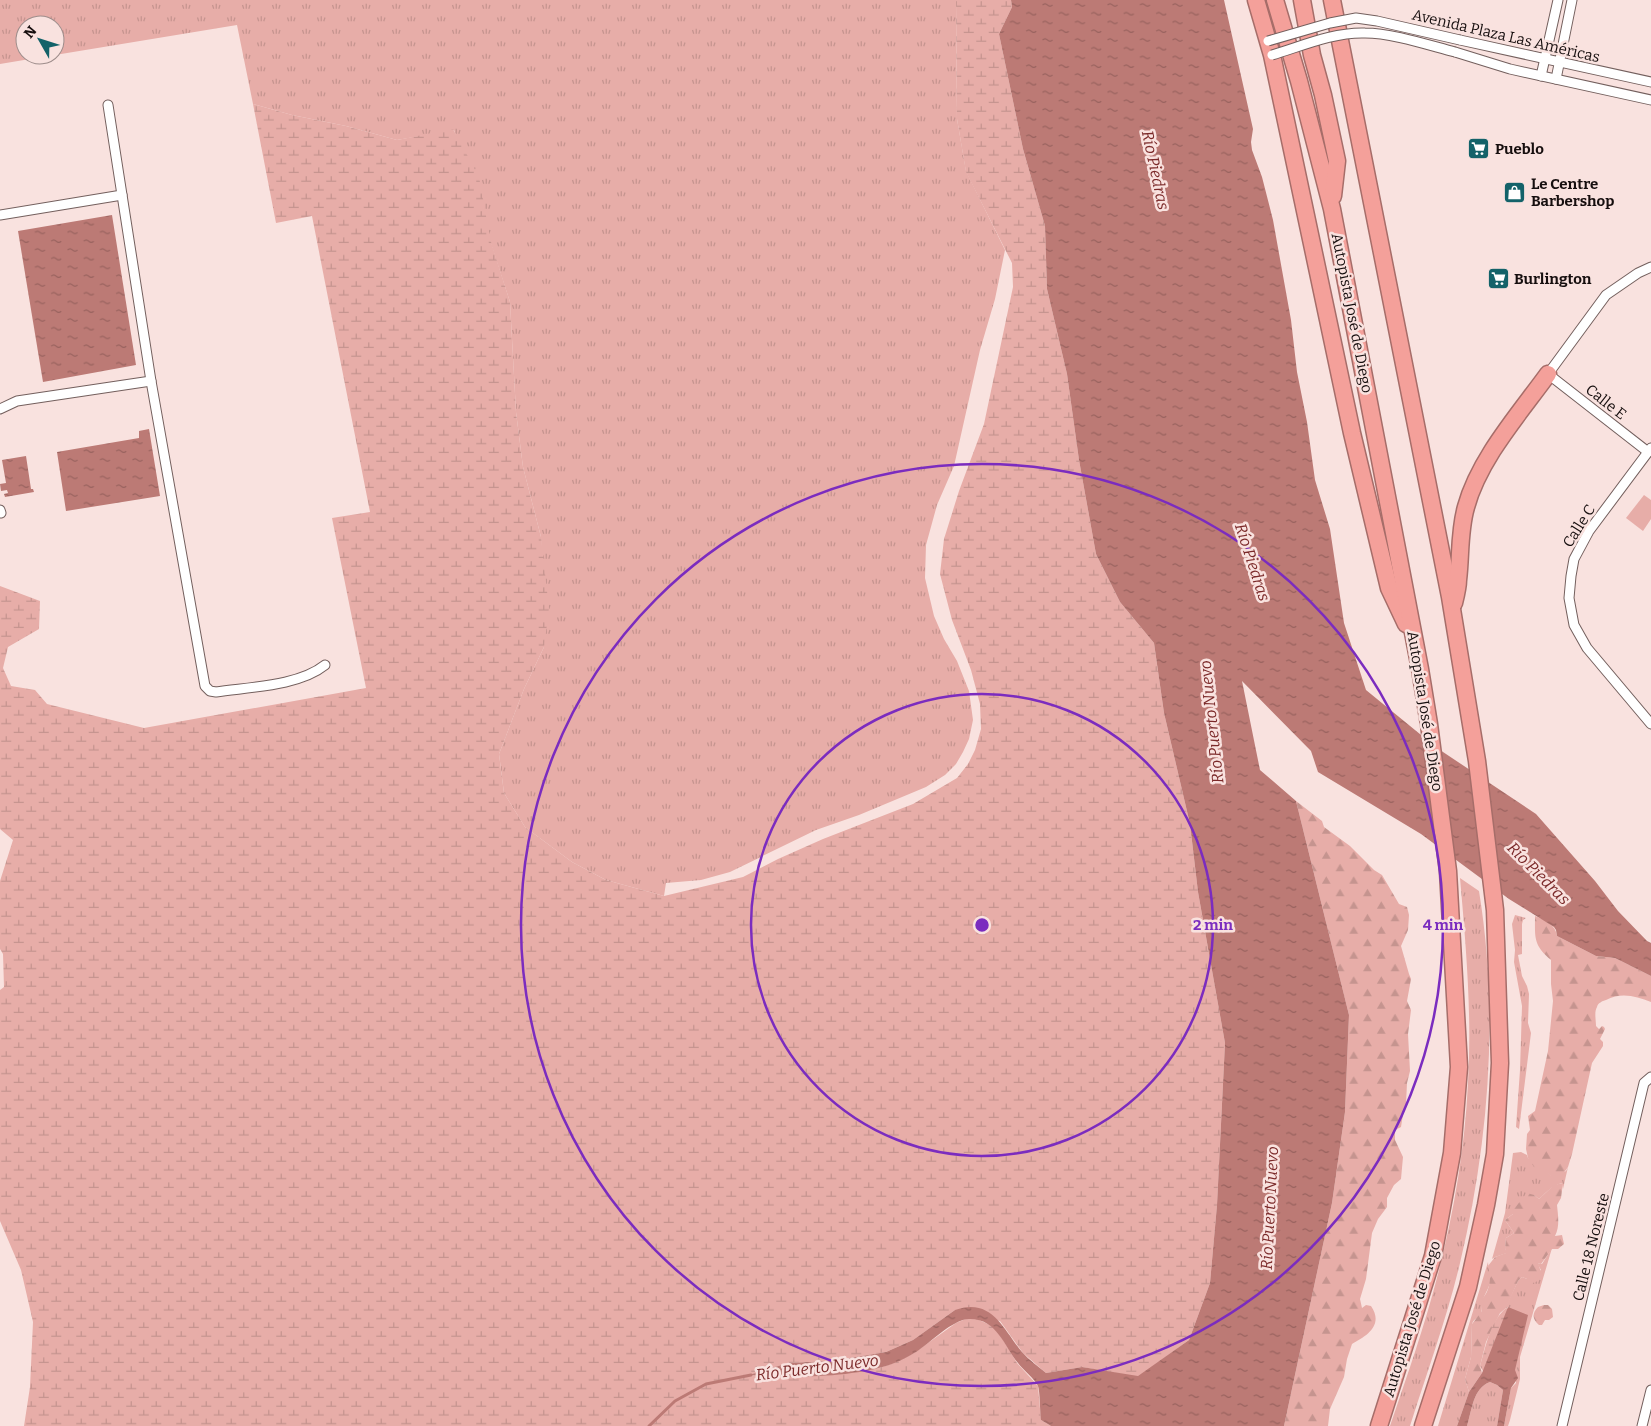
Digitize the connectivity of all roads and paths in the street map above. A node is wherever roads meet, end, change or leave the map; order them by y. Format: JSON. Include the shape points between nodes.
{"nodes":[{"id":1,"x":1256,"y":0,"type":"edge"},
{"id":2,"x":1275,"y":0,"type":"edge"},
{"id":3,"x":1286,"y":0,"type":"edge"},
{"id":4,"x":1302,"y":0,"type":"edge"},
{"id":5,"x":1332,"y":0,"type":"edge"},
{"id":6,"x":1558,"y":0,"type":"edge"},
{"id":7,"x":1572,"y":0,"type":"edge"},
{"id":8,"x":1270,"y":48,"type":"junction"},
{"id":9,"x":1545,"y":59,"type":"junction"},
{"id":10,"x":1559,"y":63,"type":"junction"},
{"id":11,"x":1541,"y":76,"type":"junction"},
{"id":12,"x":1556,"y":79,"type":"junction"},
{"id":13,"x":1299,"y":81,"type":"junction"},
{"id":14,"x":1651,"y":82,"type":"edge"},
{"id":15,"x":1651,"y":100,"type":"edge"},
{"id":16,"x":108,"y":105,"type":"dead end"},
{"id":17,"x":122,"y":195,"type":"junction"},
{"id":18,"x":1332,"y":209,"type":"junction"},
{"id":19,"x":0,"y":215,"type":"edge"},
{"id":20,"x":1651,"y":267,"type":"edge"},
{"id":21,"x":1548,"y":374,"type":"junction"},
{"id":22,"x":151,"y":381,"type":"junction"},
{"id":23,"x":0,"y":409,"type":"edge"},
{"id":24,"x":1650,"y":450,"type":"edge"},
{"id":25,"x":1452,"y":612,"type":"junction"},
{"id":26,"x":1416,"y":643,"type":"junction"},
{"id":27,"x":325,"y":665,"type":"dead end"},
{"id":28,"x":1651,"y":724,"type":"edge"},
{"id":29,"x":1651,"y":1077,"type":"edge"},
{"id":30,"x":1651,"y":1390,"type":"edge"},
{"id":31,"x":1379,"y":1426,"type":"edge"},
{"id":32,"x":1424,"y":1426,"type":"edge"},
{"id":33,"x":1562,"y":1426,"type":"edge"},
{"id":34,"x":1642,"y":1426,"type":"edge"}],
"edges":[{"from":1,"to":8,"type":"highway"},
{"from":2,"to":13,"type":"highway","name":"Autopista José de Diego"},
{"from":3,"to":13,"type":"highway"},
{"from":4,"to":18,"type":"highway","via":[[1337,160]]},
{"from":5,"to":25,"type":"highway"},
{"from":6,"to":9,"type":"street"},
{"from":7,"to":10,"type":"street"},
{"from":8,"to":9,"type":"street","name":"Avenida Plaza Las Américas","bridge":true,"via":[[1330,23],[1356,18]]},
{"from":8,"to":11,"type":"street","name":"Avenida Plaza Las Américas","bridge":true,"via":[[1366,33],[1408,40]]},
{"from":8,"to":26,"type":"highway","via":[[1352,433],[1389,588]]},
{"from":9,"to":10,"type":"street","name":"Avenida Plaza Las Américas"},
{"from":9,"to":11,"type":"street"},
{"from":10,"to":12,"type":"street"},
{"from":10,"to":14,"type":"street","name":"Avenida Plaza Las Américas"},
{"from":11,"to":12,"type":"street","name":"Avenida Plaza Las Américas"},
{"from":12,"to":15,"type":"street","name":"Avenida Plaza Las Américas"},
{"from":13,"to":18,"type":"highway","name":"Autopista José de Diego"},
{"from":16,"to":17,"type":"street"},
{"from":17,"to":19,"type":"street"},
{"from":17,"to":22,"type":"street"},
{"from":18,"to":26,"type":"highway","name":"Autopista José de Diego"},
{"from":20,"to":21,"type":"street","via":[[1606,295]]},
{"from":21,"to":24,"type":"street","name":"Calle E"},
{"from":21,"to":25,"type":"highway","via":[[1487,460],[1471,492],[1465,509]]},
{"from":22,"to":23,"type":"street","via":[[16,401]]},
{"from":22,"to":27,"type":"street","via":[[205,686],[216,692],[287,682],[316,673]]},
{"from":24,"to":28,"type":"street","name":"Calle C","via":[[1581,544],[1574,558],[1569,598],[1574,625],[1587,648]]},
{"from":25,"to":32,"type":"highway","via":[[1478,761],[1495,910],[1500,1063],[1495,1154],[1482,1224],[1468,1287]]},
{"from":26,"to":31,"type":"highway","name":"Autopista José de Diego","via":[[1430,724],[1448,871],[1459,1068],[1452,1154],[1433,1256]]},
{"from":29,"to":33,"type":"street","name":"Calle 18 Noreste","via":[[1644,1082]]},
{"from":30,"to":34,"type":"street"}]}
